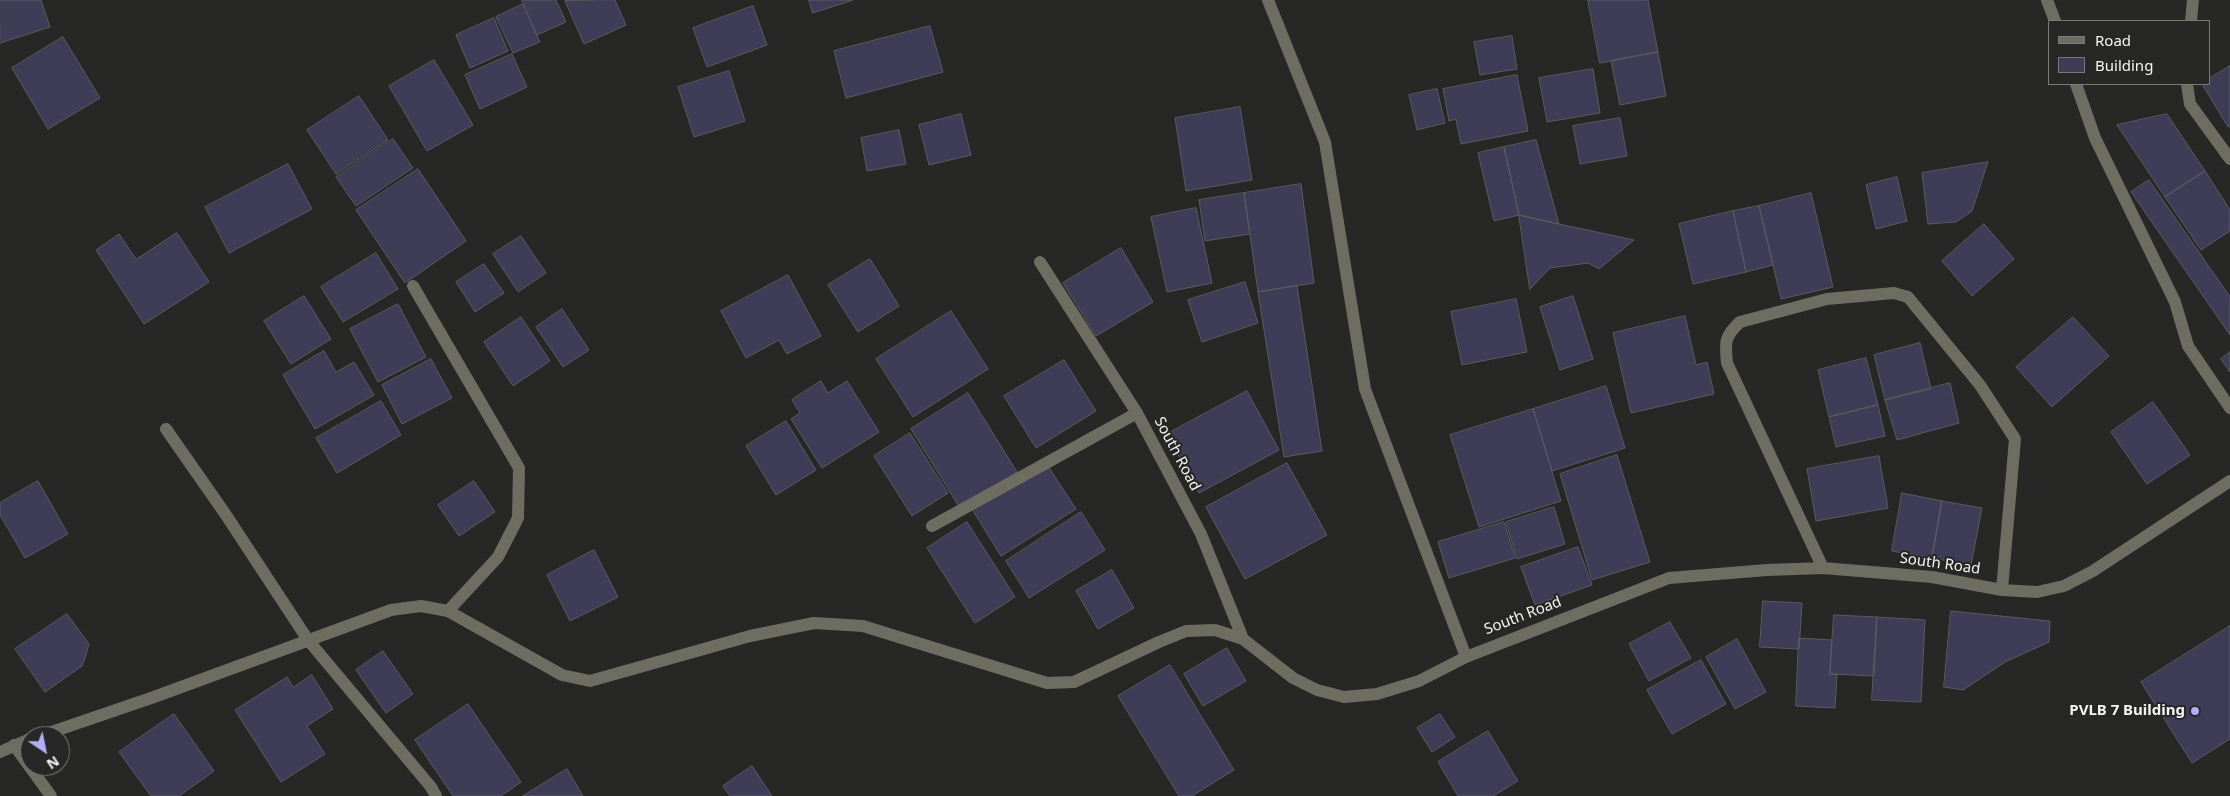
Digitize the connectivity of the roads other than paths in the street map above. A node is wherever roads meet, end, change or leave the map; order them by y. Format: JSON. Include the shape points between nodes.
{"nodes":[{"id":1,"x":1268,"y":0,"type":"edge"},
{"id":2,"x":2047,"y":0,"type":"edge"},
{"id":3,"x":2193,"y":0,"type":"edge"},
{"id":4,"x":2055,"y":20,"type":"edge"},
{"id":5,"x":2191,"y":20,"type":"edge"},
{"id":6,"x":2076,"y":85,"type":"edge"},
{"id":7,"x":2187,"y":85,"type":"edge"},
{"id":8,"x":2230,"y":159,"type":"edge"},
{"id":9,"x":1040,"y":262,"type":"dead end"},
{"id":10,"x":413,"y":286,"type":"dead end"},
{"id":11,"x":2230,"y":408,"type":"edge"},
{"id":12,"x":1137,"y":413,"type":"junction"},
{"id":13,"x":166,"y":428,"type":"dead end"},
{"id":14,"x":2230,"y":481,"type":"edge"},
{"id":15,"x":932,"y":526,"type":"dead end"},
{"id":16,"x":1823,"y":568,"type":"junction"},
{"id":17,"x":2002,"y":590,"type":"junction"},
{"id":18,"x":448,"y":611,"type":"junction"},
{"id":19,"x":1243,"y":639,"type":"junction"},
{"id":20,"x":308,"y":640,"type":"junction"},
{"id":21,"x":1466,"y":656,"type":"junction"},
{"id":22,"x":69,"y":726,"type":"edge"},
{"id":23,"x":20,"y":743,"type":"edge"},
{"id":24,"x":14,"y":745,"type":"junction"},
{"id":25,"x":0,"y":752,"type":"edge"},
{"id":26,"x":50,"y":796,"type":"edge"},
{"id":27,"x":436,"y":796,"type":"edge"}],
"edges":[{"from":1,"to":21,"type":"street","via":[[1325,142],[1365,389]]},
{"from":2,"to":4,"type":"street"},
{"from":3,"to":5,"type":"street"},
{"from":6,"to":11,"type":"street","via":[[2095,138],[2175,302],[2188,346]]},
{"from":7,"to":8,"type":"street","via":[[2190,104]]},
{"from":9,"to":12,"type":"street","name":"South Road"},
{"from":10,"to":18,"type":"street","via":[[519,468],[518,518],[498,557]]},
{"from":12,"to":15,"type":"street"},
{"from":12,"to":19,"type":"street","name":"South Road","via":[[1201,534]]},
{"from":13,"to":20,"type":"street"},
{"from":14,"to":17,"type":"street","name":"South Road","via":[[2064,586],[2037,592]]},
{"from":16,"to":17,"type":"street","name":"South Road","via":[[1932,577]]},
{"from":16,"to":17,"type":"street","via":[[1727,363],[1725,340],[1740,322],[1827,299],[1894,293],[1908,297],[1980,385],[2015,439]]},
{"from":16,"to":21,"type":"street","name":"South Road","via":[[1669,578]]},
{"from":18,"to":19,"type":"street","via":[[562,675],[590,681],[750,636],[814,623],[863,626],[1047,684],[1074,682],[1186,631],[1216,630]]},
{"from":18,"to":20,"type":"street","via":[[421,606],[391,610]]},
{"from":19,"to":21,"type":"street","name":"South Road","via":[[1293,678],[1317,690],[1344,697],[1377,694],[1419,681]]},
{"from":20,"to":22,"type":"street"},
{"from":20,"to":27,"type":"street"},
{"from":23,"to":24,"type":"street"},
{"from":24,"to":25,"type":"street"},
{"from":24,"to":26,"type":"street"}]}
